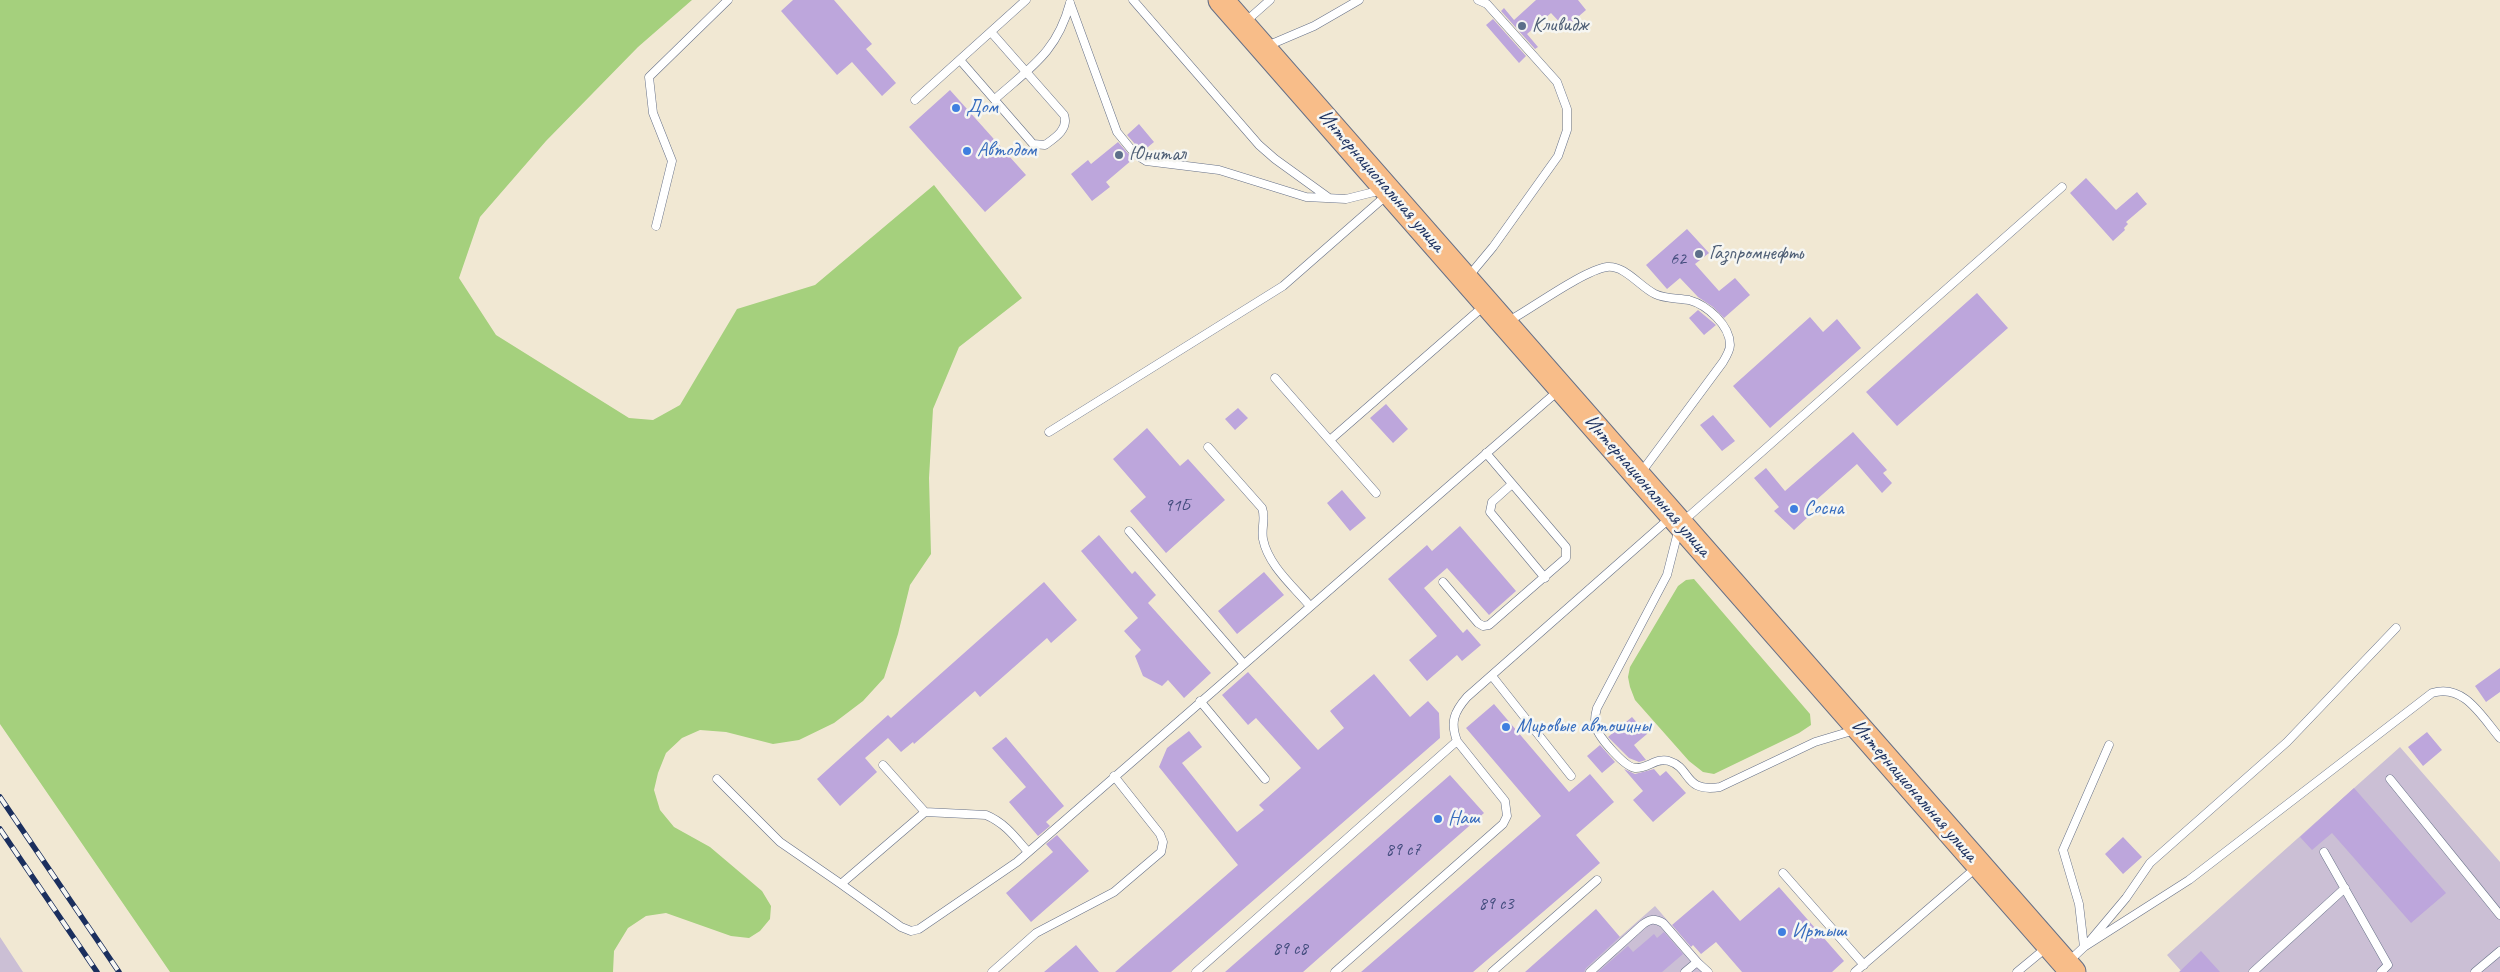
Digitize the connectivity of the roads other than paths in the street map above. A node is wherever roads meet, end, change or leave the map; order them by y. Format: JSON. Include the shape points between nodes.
{"nodes":[{"id":1,"x":728,"y":0,"type":"edge"},
{"id":2,"x":1026,"y":0,"type":"edge"},
{"id":3,"x":1132,"y":0,"type":"edge"},
{"id":4,"x":1221,"y":0,"type":"edge"},
{"id":5,"x":1270,"y":0,"type":"edge"},
{"id":6,"x":1359,"y":0,"type":"edge"},
{"id":7,"x":1478,"y":0,"type":"edge"},
{"id":8,"x":1071,"y":2,"type":"edge"},
{"id":9,"x":1242,"y":24,"type":"junction"},
{"id":10,"x":991,"y":32,"type":"junction"},
{"id":11,"x":1262,"y":47,"type":"junction"},
{"id":12,"x":960,"y":60,"type":"junction"},
{"id":13,"x":1026,"y":71,"type":"junction"},
{"id":14,"x":995,"y":99,"type":"junction"},
{"id":15,"x":915,"y":100,"type":"dead end"},
{"id":16,"x":2062,"y":187,"type":"dead end"},
{"id":17,"x":1389,"y":190,"type":"junction"},
{"id":18,"x":1331,"y":199,"type":"junction"},
{"id":19,"x":656,"y":226,"type":"dead end"},
{"id":20,"x":1466,"y":278,"type":"junction"},
{"id":21,"x":1487,"y":303,"type":"junction"},
{"id":22,"x":1505,"y":323,"type":"junction"},
{"id":23,"x":1276,"y":378,"type":"dead end"},
{"id":24,"x":1561,"y":388,"type":"junction"},
{"id":25,"x":1049,"y":432,"type":"dead end"},
{"id":26,"x":1330,"y":440,"type":"junction"},
{"id":27,"x":1208,"y":448,"type":"dead end"},
{"id":28,"x":1486,"y":453,"type":"junction"},
{"id":29,"x":1638,"y":476,"type":"junction"},
{"id":30,"x":1512,"y":484,"type":"junction"},
{"id":31,"x":1376,"y":493,"type":"dead end"},
{"id":32,"x":1677,"y":520,"type":"junction"},
{"id":33,"x":1129,"y":531,"type":"dead end"},
{"id":34,"x":1545,"y":578,"type":"junction"},
{"id":35,"x":1443,"y":582,"type":"dead end"},
{"id":36,"x":1310,"y":606,"type":"junction"},
{"id":37,"x":2396,"y":628,"type":"dead end"},
{"id":38,"x":1243,"y":663,"type":"junction"},
{"id":39,"x":1492,"y":676,"type":"junction"},
{"id":40,"x":1200,"y":701,"type":"junction"},
{"id":41,"x":1859,"y":728,"type":"junction"},
{"id":42,"x":2500,"y":738,"type":"edge"},
{"id":43,"x":1457,"y":741,"type":"junction"},
{"id":44,"x":2109,"y":745,"type":"dead end"},
{"id":45,"x":883,"y":765,"type":"dead end"},
{"id":46,"x":1114,"y":776,"type":"junction"},
{"id":47,"x":1571,"y":776,"type":"dead end"},
{"id":48,"x":2390,"y":778,"type":"dead end"},
{"id":49,"x":717,"y":779,"type":"dead end"},
{"id":50,"x":1265,"y":779,"type":"dead end"},
{"id":51,"x":925,"y":812,"type":"junction"},
{"id":52,"x":1028,"y":852,"type":"junction"},
{"id":53,"x":2324,"y":852,"type":"dead end"},
{"id":54,"x":1979,"y":865,"type":"junction"},
{"id":55,"x":1783,"y":873,"type":"dead end"},
{"id":56,"x":1597,"y":880,"type":"dead end"},
{"id":57,"x":841,"y":884,"type":"junction"},
{"id":58,"x":2345,"y":888,"type":"junction"},
{"id":59,"x":2500,"y":915,"type":"edge"},
{"id":60,"x":2050,"y":945,"type":"junction"},
{"id":61,"x":2084,"y":947,"type":"junction"},
{"id":62,"x":2500,"y":951,"type":"edge"},
{"id":63,"x":1697,"y":962,"type":"junction"},
{"id":64,"x":1864,"y":965,"type":"junction"},
{"id":65,"x":2388,"y":965,"type":"junction"},
{"id":66,"x":2070,"y":968,"type":"edge"},
{"id":67,"x":992,"y":972,"type":"edge"},
{"id":68,"x":1196,"y":972,"type":"edge"},
{"id":69,"x":1335,"y":972,"type":"edge"},
{"id":70,"x":1492,"y":972,"type":"edge"},
{"id":71,"x":1590,"y":972,"type":"edge"},
{"id":72,"x":1685,"y":972,"type":"edge"},
{"id":73,"x":1708,"y":972,"type":"edge"},
{"id":74,"x":1855,"y":972,"type":"edge"},
{"id":75,"x":2017,"y":972,"type":"edge"},
{"id":76,"x":2252,"y":972,"type":"edge"},
{"id":77,"x":2381,"y":972,"type":"edge"},
{"id":78,"x":2394,"y":972,"type":"edge"},
{"id":79,"x":2475,"y":972,"type":"edge"}],
"edges":[{"from":1,"to":19,"type":"lane","via":[[648,77],[653,113],[672,160]]},
{"from":2,"to":10,"type":"lane"},
{"from":3,"to":18,"type":"lane","via":[[1259,145]]},
{"from":4,"to":9,"type":"main road","name":"Интернациональная улица"},
{"from":5,"to":9,"type":"lane"},
{"from":6,"to":11,"type":"lane","via":[[1314,26]]},
{"from":7,"to":20,"type":"lane","via":[[1486,4],[1557,82],[1567,109],[1567,130],[1558,156]]},
{"from":8,"to":13,"type":"lane","via":[[1051,48]]},
{"from":8,"to":18,"type":"lane","via":[[1112,121],[1135,154],[1146,161],[1219,170],[1306,197]]},
{"from":9,"to":11,"type":"main road","name":"Интернациональная улица"},
{"from":10,"to":12,"type":"lane"},
{"from":10,"to":13,"type":"lane"},
{"from":11,"to":17,"type":"main road","name":"Интернациональная улица"},
{"from":12,"to":14,"type":"lane"},
{"from":12,"to":15,"type":"lane"},
{"from":13,"to":14,"type":"lane"},
{"from":13,"to":14,"type":"lane","via":[[1064,115],[1063,130],[1045,145],[1033,144]]},
{"from":16,"to":32,"type":"lane"},
{"from":17,"to":18,"type":"lane"},
{"from":17,"to":20,"type":"main road","name":"Интернациональная улица"},
{"from":17,"to":25,"type":"lane","via":[[1283,286]]},
{"from":20,"to":21,"type":"main road","name":"Интернациональная улица"},
{"from":21,"to":22,"type":"main road","name":"Интернациональная улица"},
{"from":21,"to":26,"type":"lane"},
{"from":22,"to":24,"type":"main road","name":"Интернациональная улица"},
{"from":22,"to":29,"type":"lane","via":[[1589,273],[1609,267],[1624,272],[1658,296],[1690,300],[1706,307],[1727,331],[1730,346],[1723,362]]},
{"from":23,"to":26,"type":"lane"},
{"from":24,"to":28,"type":"lane"},
{"from":24,"to":29,"type":"main road","name":"Интернациональная улица"},
{"from":26,"to":31,"type":"lane"},
{"from":27,"to":36,"type":"lane","via":[[1262,508],[1262,538],[1270,558]]},
{"from":28,"to":30,"type":"lane"},
{"from":28,"to":36,"type":"lane"},
{"from":29,"to":32,"type":"main road","name":"Интернациональная улица"},
{"from":30,"to":34,"type":"lane","via":[[1566,547],[1566,558]]},
{"from":30,"to":34,"type":"lane","via":[[1492,502],[1490,512]]},
{"from":32,"to":39,"type":"lane"},
{"from":32,"to":41,"type":"main road","name":"Интернациональная улица"},
{"from":32,"to":41,"type":"lane","via":[[1667,575],[1597,708],[1595,726],[1599,736],[1628,766],[1636,768],[1667,760],[1696,786],[1707,789],[1720,787],[1815,742]]},
{"from":33,"to":38,"type":"lane"},
{"from":34,"to":35,"type":"lane","via":[[1495,622],[1483,626]]},
{"from":36,"to":38,"type":"lane"},
{"from":37,"to":61,"type":"lane","via":[[2287,742],[2150,863],[2126,898]]},
{"from":38,"to":40,"type":"lane"},
{"from":39,"to":43,"type":"lane","via":[[1458,708],[1452,727]]},
{"from":39,"to":47,"type":"lane"},
{"from":40,"to":46,"type":"lane"},
{"from":40,"to":50,"type":"lane"},
{"from":41,"to":54,"type":"main road","name":"Интернациональная улица"},
{"from":42,"to":61,"type":"lane","via":[[2471,704],[2455,692],[2442,690],[2432,693],[2189,880]]},
{"from":43,"to":68,"type":"lane"},
{"from":43,"to":69,"type":"lane","via":[[1505,801],[1507,816],[1503,824]]},
{"from":44,"to":61,"type":"lane","via":[[2063,850],[2079,904]]},
{"from":45,"to":51,"type":"lane"},
{"from":46,"to":52,"type":"lane"},
{"from":46,"to":67,"type":"lane","via":[[1160,834],[1162,852],[1114,892],[1036,933]]},
{"from":48,"to":59,"type":"lane"},
{"from":49,"to":57,"type":"lane","via":[[780,842]]},
{"from":51,"to":52,"type":"lane","via":[[986,815],[1005,825]]},
{"from":51,"to":57,"type":"lane"},
{"from":52,"to":57,"type":"lane","via":[[919,929],[911,931]]},
{"from":53,"to":58,"type":"lane"},
{"from":54,"to":60,"type":"main road","name":"Интернациональная улица"},
{"from":54,"to":64,"type":"lane"},
{"from":55,"to":64,"type":"lane"},
{"from":56,"to":70,"type":"lane"},
{"from":58,"to":65,"type":"lane"},
{"from":58,"to":76,"type":"lane"},
{"from":60,"to":66,"type":"main road","name":"Интернациональная улица"},
{"from":60,"to":75,"type":"lane"},
{"from":61,"to":66,"type":"lane"},
{"from":62,"to":79,"type":"lane"},
{"from":63,"to":71,"type":"lane","via":[[1663,924],[1650,920]]},
{"from":63,"to":72,"type":"lane"},
{"from":63,"to":73,"type":"lane"},
{"from":64,"to":74,"type":"lane"},
{"from":65,"to":77,"type":"lane"},
{"from":65,"to":78,"type":"lane"}]}
